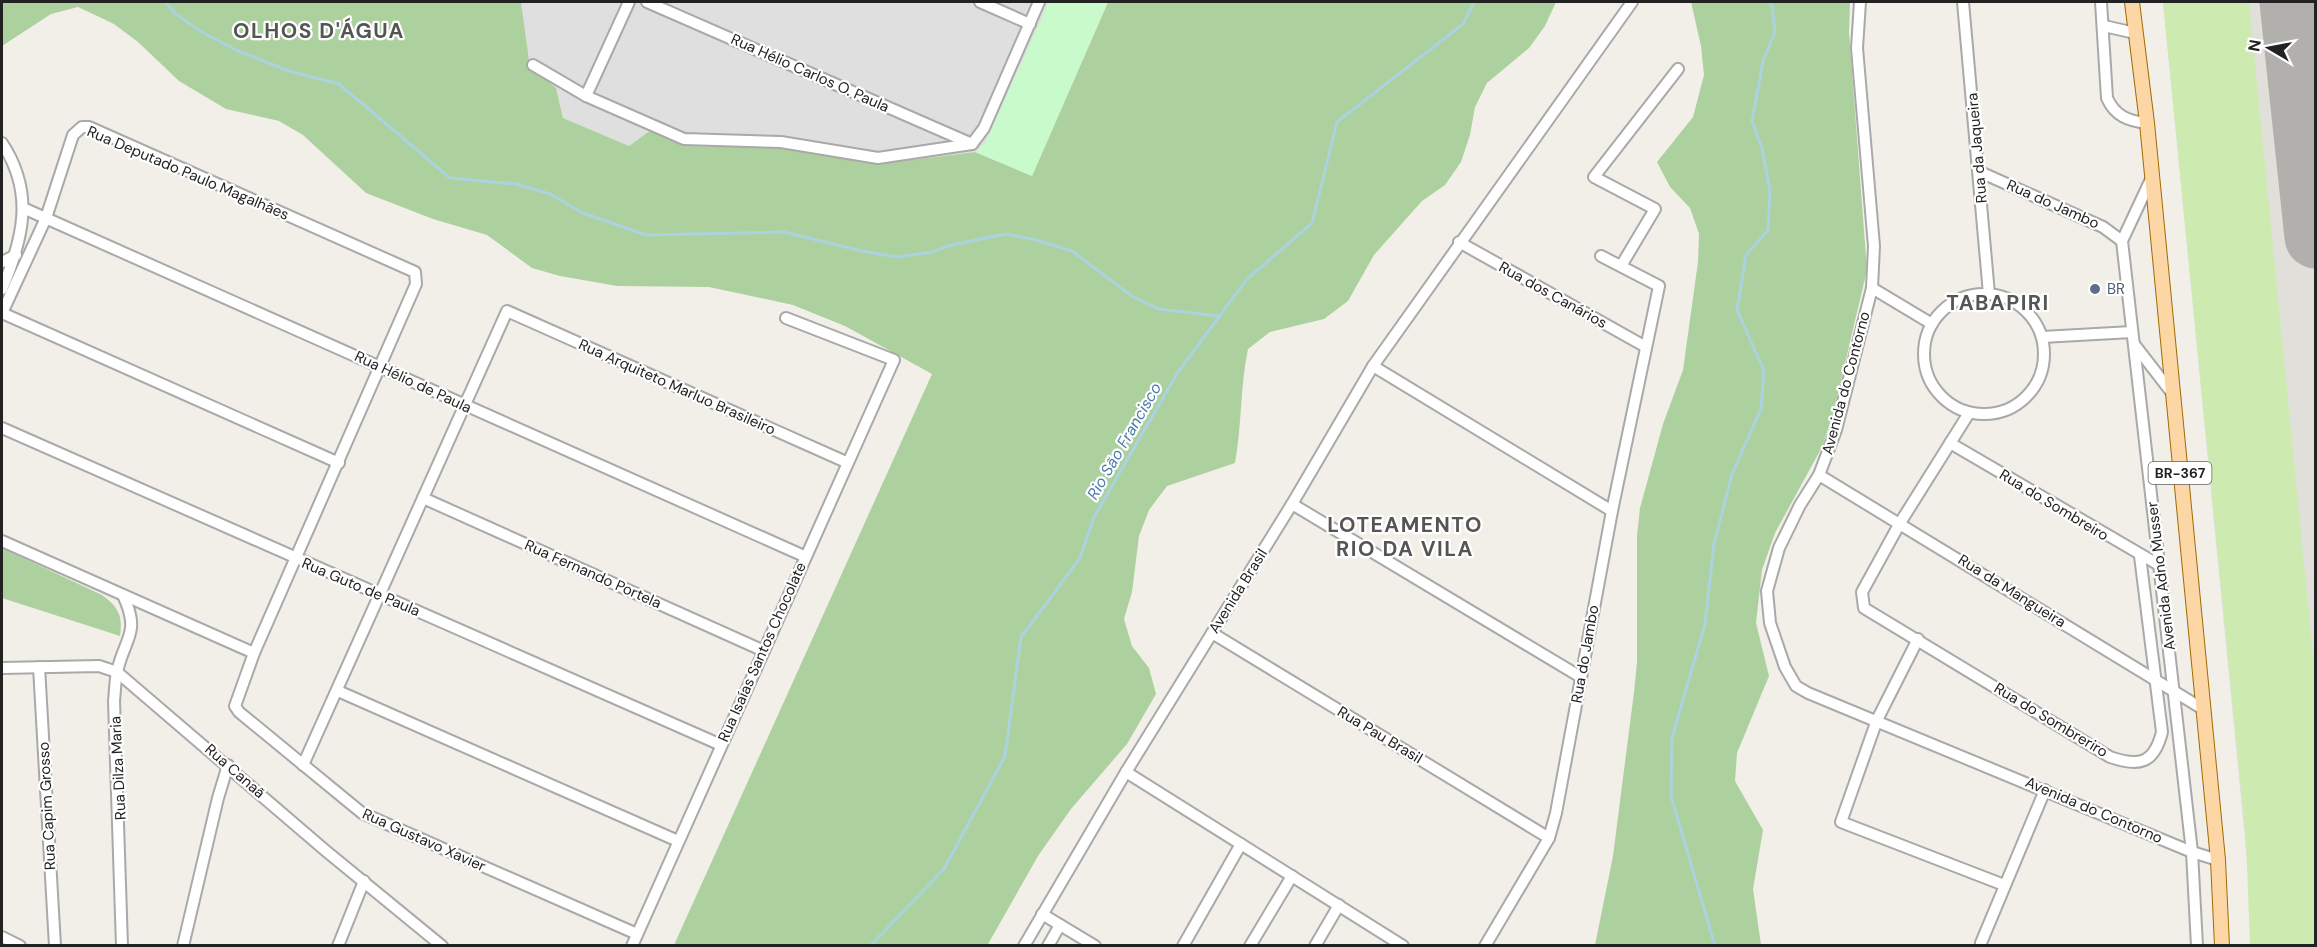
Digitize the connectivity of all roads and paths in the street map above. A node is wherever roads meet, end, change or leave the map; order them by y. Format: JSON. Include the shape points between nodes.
{"nodes":[{"id":1,"x":629,"y":2,"type":"edge"},
{"id":2,"x":647,"y":2,"type":"edge"},
{"id":3,"x":980,"y":2,"type":"edge"},
{"id":4,"x":1039,"y":2,"type":"edge"},
{"id":5,"x":1632,"y":2,"type":"edge"},
{"id":6,"x":1860,"y":2,"type":"edge"},
{"id":7,"x":1963,"y":2,"type":"edge"},
{"id":8,"x":2101,"y":2,"type":"edge"},
{"id":9,"x":2132,"y":2,"type":"edge"},
{"id":10,"x":1030,"y":24,"type":"junction"},
{"id":11,"x":2103,"y":26,"type":"junction"},
{"id":12,"x":2135,"y":33,"type":"junction"},
{"id":13,"x":533,"y":65,"type":"dead end"},
{"id":14,"x":1678,"y":69,"type":"dead end"},
{"id":15,"x":586,"y":96,"type":"junction"},
{"id":16,"x":2147,"y":123,"type":"junction"},
{"id":17,"x":2,"y":143,"type":"edge"},
{"id":18,"x":972,"y":144,"type":"junction"},
{"id":19,"x":1980,"y":171,"type":"junction"},
{"id":20,"x":2152,"y":177,"type":"junction"},
{"id":21,"x":23,"y":208,"type":"junction"},
{"id":22,"x":46,"y":219,"type":"junction"},
{"id":23,"x":2122,"y":241,"type":"junction"},
{"id":24,"x":1459,"y":242,"type":"junction"},
{"id":25,"x":15,"y":255,"type":"junction"},
{"id":26,"x":1601,"y":256,"type":"dead end"},
{"id":27,"x":2,"y":262,"type":"edge"},
{"id":28,"x":1621,"y":266,"type":"junction"},
{"id":29,"x":1872,"y":288,"type":"junction"},
{"id":30,"x":2,"y":289,"type":"edge"},
{"id":31,"x":1989,"y":294,"type":"junction"},
{"id":32,"x":2,"y":313,"type":"edge"},
{"id":33,"x":786,"y":318,"type":"dead end"},
{"id":34,"x":1932,"y":324,"type":"junction"},
{"id":35,"x":2132,"y":332,"type":"junction"},
{"id":36,"x":2042,"y":337,"type":"junction"},
{"id":37,"x":2134,"y":344,"type":"junction"},
{"id":38,"x":1646,"y":347,"type":"junction"},
{"id":39,"x":1373,"y":366,"type":"junction"},
{"id":40,"x":381,"y":367,"type":"junction"},
{"id":41,"x":2172,"y":393,"type":"junction"},
{"id":42,"x":465,"y":406,"type":"junction"},
{"id":43,"x":1969,"y":413,"type":"junction"},
{"id":44,"x":2,"y":428,"type":"edge"},
{"id":45,"x":1950,"y":443,"type":"junction"},
{"id":46,"x":846,"y":462,"type":"junction"},
{"id":47,"x":339,"y":463,"type":"junction"},
{"id":48,"x":1819,"y":475,"type":"junction"},
{"id":49,"x":423,"y":498,"type":"junction"},
{"id":50,"x":1292,"y":504,"type":"junction"},
{"id":51,"x":1612,"y":511,"type":"junction"},
{"id":52,"x":1900,"y":523,"type":"junction"},
{"id":53,"x":2,"y":541,"type":"edge"},
{"id":54,"x":804,"y":556,"type":"junction"},
{"id":55,"x":2140,"y":556,"type":"junction"},
{"id":56,"x":296,"y":558,"type":"junction"},
{"id":57,"x":2159,"y":566,"type":"junction"},
{"id":58,"x":123,"y":595,"type":"junction"},
{"id":59,"x":382,"y":595,"type":"junction"},
{"id":60,"x":1212,"y":633,"type":"junction"},
{"id":61,"x":1918,"y":639,"type":"junction"},
{"id":62,"x":764,"y":651,"type":"junction"},
{"id":63,"x":254,"y":653,"type":"junction"},
{"id":64,"x":39,"y":667,"type":"junction"},
{"id":65,"x":2,"y":668,"type":"edge"},
{"id":66,"x":117,"y":672,"type":"junction"},
{"id":67,"x":1579,"y":676,"type":"junction"},
{"id":68,"x":2155,"y":679,"type":"junction"},
{"id":69,"x":338,"y":691,"type":"junction"},
{"id":70,"x":2175,"y":692,"type":"junction"},
{"id":71,"x":2203,"y":709,"type":"junction"},
{"id":72,"x":1877,"y":720,"type":"junction"},
{"id":73,"x":721,"y":745,"type":"junction"},
{"id":74,"x":228,"y":765,"type":"junction"},
{"id":75,"x":303,"y":765,"type":"junction"},
{"id":76,"x":1126,"y":772,"type":"junction"},
{"id":77,"x":2045,"y":790,"type":"junction"},
{"id":78,"x":1549,"y":838,"type":"junction"},
{"id":79,"x":678,"y":841,"type":"junction"},
{"id":80,"x":1241,"y":844,"type":"junction"},
{"id":81,"x":2192,"y":852,"type":"junction"},
{"id":82,"x":2218,"y":860,"type":"junction"},
{"id":83,"x":1292,"y":876,"type":"junction"},
{"id":84,"x":364,"y":881,"type":"junction"},
{"id":85,"x":2004,"y":885,"type":"junction"},
{"id":86,"x":1339,"y":905,"type":"junction"},
{"id":87,"x":1042,"y":914,"type":"junction"},
{"id":88,"x":1060,"y":925,"type":"junction"},
{"id":89,"x":637,"y":934,"type":"junction"},
{"id":90,"x":2,"y":937,"type":"edge"},
{"id":91,"x":1385,"y":941,"type":"edge"},
{"id":92,"x":1982,"y":942,"type":"dead end"},
{"id":93,"x":20,"y":945,"type":"edge"},
{"id":94,"x":56,"y":945,"type":"edge"},
{"id":95,"x":122,"y":945,"type":"edge"},
{"id":96,"x":183,"y":945,"type":"edge"},
{"id":97,"x":338,"y":945,"type":"edge"},
{"id":98,"x":442,"y":945,"type":"edge"},
{"id":99,"x":632,"y":945,"type":"edge"},
{"id":100,"x":1024,"y":945,"type":"edge"},
{"id":101,"x":1048,"y":945,"type":"edge"},
{"id":102,"x":1095,"y":945,"type":"edge"},
{"id":103,"x":1183,"y":945,"type":"edge"},
{"id":104,"x":1250,"y":945,"type":"edge"},
{"id":105,"x":1315,"y":945,"type":"edge"},
{"id":106,"x":1403,"y":945,"type":"edge"},
{"id":107,"x":1485,"y":945,"type":"edge"},
{"id":108,"x":2197,"y":945,"type":"edge"},
{"id":109,"x":2222,"y":945,"type":"edge"}],
"edges":[{"from":1,"to":15,"type":"street"},
{"from":2,"to":18,"type":"street","name":"Rua Hélio Carlos O. Paula"},
{"from":3,"to":10,"type":"street"},
{"from":4,"to":10,"type":"street"},
{"from":5,"to":24,"type":"street","name":"Avenida Brasil"},
{"from":6,"to":29,"type":"street","name":"Avenida do Contorno","via":[[1857,48],[1874,246]]},
{"from":7,"to":19,"type":"street","name":"Rua da Jaqueira"},
{"from":8,"to":11,"type":"street"},
{"from":9,"to":12,"type":"main road","number":"BR-367"},
{"from":10,"to":18,"type":"street","via":[[984,128]]},
{"from":11,"to":12,"type":"street"},
{"from":11,"to":16,"type":"street","via":[[2107,98],[2121,116]]},
{"from":12,"to":16,"type":"main road","number":"BR-367"},
{"from":13,"to":15,"type":"street"},
{"from":14,"to":28,"type":"street","via":[[1594,177],[1655,209]]},
{"from":15,"to":18,"type":"street","via":[[673,135],[696,141],[781,142],[878,158]]},
{"from":16,"to":20,"type":"main road","number":"BR-367"},
{"from":17,"to":21,"type":"street"},
{"from":19,"to":23,"type":"street","name":"Rua do Jambo","via":[[2103,227]]},
{"from":19,"to":31,"type":"street","name":"Rua da Jaqueira"},
{"from":20,"to":23,"type":"street"},
{"from":20,"to":41,"type":"main road","number":"BR-367"},
{"from":21,"to":22,"type":"street","name":"Rua Hélio de Paula"},
{"from":21,"to":25,"type":"street"},
{"from":22,"to":32,"type":"street","name":"Rua Deputado Paulo Magalhães"},
{"from":22,"to":40,"type":"street","name":"Rua Hélio de Paula"},
{"from":22,"to":40,"type":"street","name":"Rua Deputado Paulo Magalhães","via":[[73,135],[82,127],[89,127],[415,272],[416,284]]},
{"from":23,"to":35,"type":"street","name":"Avenida Adno Musser"},
{"from":24,"to":38,"type":"street","name":"Rua dos Canários"},
{"from":24,"to":39,"type":"street","name":"Avenida Brasil"},
{"from":25,"to":27,"type":"street"},
{"from":25,"to":30,"type":"street"},
{"from":26,"to":28,"type":"street"},
{"from":28,"to":38,"type":"street","name":"Rua do Jambo","via":[[1659,286]]},
{"from":29,"to":34,"type":"street"},
{"from":29,"to":48,"type":"street","name":"Avenida do Contorno","via":[[1836,430]]},
{"from":31,"to":34,"type":"street","via":[[1956,301]]},
{"from":31,"to":36,"type":"street","via":[[2022,307]]},
{"from":32,"to":47,"type":"street"},
{"from":33,"to":46,"type":"street","name":"Rua Isaías Santos Chocolate","via":[[894,360]]},
{"from":34,"to":43,"type":"street","via":[[1924,351],[1928,378],[1952,406]]},
{"from":35,"to":36,"type":"street"},
{"from":35,"to":37,"type":"street","name":"Avenida Adno Musser"},
{"from":36,"to":43,"type":"street","via":[[2044,358],[2039,379],[2027,396],[2010,409],[1990,415]]},
{"from":37,"to":41,"type":"street"},
{"from":37,"to":57,"type":"street","name":"Avenida Adno Musser"},
{"from":38,"to":51,"type":"street","name":"Rua do Jambo"},
{"from":39,"to":50,"type":"street","name":"Avenida Brasil"},
{"from":39,"to":51,"type":"street"},
{"from":40,"to":42,"type":"street","name":"Rua Hélio de Paula"},
{"from":40,"to":47,"type":"street"},
{"from":41,"to":71,"type":"main road","number":"BR-367"},
{"from":42,"to":46,"type":"street","name":"Rua Arquiteto Marluo Brasileiro","via":[[507,311]]},
{"from":42,"to":49,"type":"street"},
{"from":42,"to":54,"type":"street","name":"Rua Hélio de Paula"},
{"from":43,"to":45,"type":"street"},
{"from":44,"to":56,"type":"street","name":"Rua Guto de Paula"},
{"from":45,"to":52,"type":"street"},
{"from":45,"to":55,"type":"street","name":"Rua do Sombreiro"},
{"from":46,"to":54,"type":"street","name":"Rua Isaías Santos Chocolate"},
{"from":47,"to":56,"type":"street"},
{"from":48,"to":52,"type":"street","name":"Rua da Mangueira"},
{"from":48,"to":72,"type":"street","name":"Avenida do Contorno","via":[[1779,548],[1767,591],[1770,623],[1789,677],[1796,686]]},
{"from":49,"to":59,"type":"street"},
{"from":49,"to":62,"type":"street","name":"Rua Fernando Portela"},
{"from":50,"to":60,"type":"street","name":"Avenida Brasil"},
{"from":50,"to":67,"type":"street"},
{"from":51,"to":67,"type":"street","name":"Rua do Jambo"},
{"from":52,"to":61,"type":"street","name":"Rua do Sombreriro","via":[[1862,592],[1861,602]]},
{"from":52,"to":68,"type":"street","name":"Rua da Mangueira"},
{"from":53,"to":58,"type":"street"},
{"from":54,"to":62,"type":"street","name":"Rua Isaías Santos Chocolate"},
{"from":55,"to":57,"type":"street","name":"Rua do Sombreiro"},
{"from":55,"to":68,"type":"street","name":"Rua do Sombreriro"},
{"from":56,"to":59,"type":"street","name":"Rua Guto de Paula"},
{"from":56,"to":63,"type":"street"},
{"from":57,"to":70,"type":"street","name":"Avenida Adno Musser"},
{"from":58,"to":63,"type":"street"},
{"from":58,"to":66,"type":"street","name":"Rua Dilza Maria","via":[[132,614],[132,630]]},
{"from":59,"to":69,"type":"street"},
{"from":59,"to":73,"type":"street","name":"Rua Guto de Paula"},
{"from":60,"to":76,"type":"street","name":"Avenida Brasil"},
{"from":60,"to":78,"type":"street","name":"Rua Pau Brasil"},
{"from":61,"to":68,"type":"street","name":"Rua do Sombreriro","via":[[2110,757],[2127,763],[2140,763],[2158,747],[2162,732]]},
{"from":61,"to":72,"type":"street"},
{"from":62,"to":73,"type":"street","name":"Rua Isaías Santos Chocolate"},
{"from":63,"to":75,"type":"street","name":"Rua Gustavo Xavier","via":[[236,706]]},
{"from":64,"to":65,"type":"street","name":"Rua Canaã"},
{"from":64,"to":66,"type":"street","name":"Rua Canaã","via":[[99,666]]},
{"from":64,"to":94,"type":"street","name":"Rua Capim Grosso"},
{"from":66,"to":74,"type":"street","name":"Rua Canaã"},
{"from":66,"to":95,"type":"street","name":"Rua Dilza Maria","via":[[114,701]]},
{"from":67,"to":78,"type":"street","name":"Rua do Jambo","via":[[1562,786]]},
{"from":68,"to":70,"type":"street","name":"Rua da Mangueira"},
{"from":69,"to":75,"type":"street"},
{"from":69,"to":79,"type":"street"},
{"from":70,"to":71,"type":"street","name":"Rua da Mangueira"},
{"from":70,"to":81,"type":"street","name":"Avenida Adno Musser"},
{"from":71,"to":82,"type":"main road","number":"BR-367"},
{"from":72,"to":77,"type":"street","name":"Avenida do Contorno"},
{"from":72,"to":85,"type":"street","via":[[1840,822]]},
{"from":73,"to":79,"type":"street","name":"Rua Isaías Santos Chocolate"},
{"from":74,"to":84,"type":"street","name":"Rua Canaã"},
{"from":74,"to":96,"type":"street"},
{"from":75,"to":89,"type":"street","name":"Rua Gustavo Xavier","via":[[362,813]]},
{"from":76,"to":80,"type":"street"},
{"from":76,"to":87,"type":"street","name":"Avenida Brasil"},
{"from":77,"to":81,"type":"street","name":"Avenida do Contorno"},
{"from":77,"to":85,"type":"street"},
{"from":78,"to":107,"type":"street","name":"Rua do Jambo"},
{"from":79,"to":89,"type":"street","name":"Rua Isaías Santos Chocolate"},
{"from":80,"to":83,"type":"street"},
{"from":80,"to":103,"type":"street"},
{"from":81,"to":82,"type":"street","name":"Avenida do Contorno"},
{"from":81,"to":108,"type":"street","name":"Avenida Adno Musser"},
{"from":82,"to":109,"type":"main road","number":"BR-367"},
{"from":83,"to":86,"type":"street"},
{"from":83,"to":104,"type":"street"},
{"from":84,"to":97,"type":"street"},
{"from":84,"to":98,"type":"street","name":"Rua Canaã"},
{"from":85,"to":92,"type":"street"},
{"from":86,"to":91,"type":"street"},
{"from":86,"to":105,"type":"street"},
{"from":87,"to":88,"type":"street"},
{"from":87,"to":100,"type":"street","name":"Avenida Brasil"},
{"from":88,"to":101,"type":"street"},
{"from":88,"to":102,"type":"street"},
{"from":89,"to":99,"type":"street","name":"Rua Isaías Santos Chocolate"},
{"from":90,"to":93,"type":"street"},
{"from":91,"to":106,"type":"street"}]}
